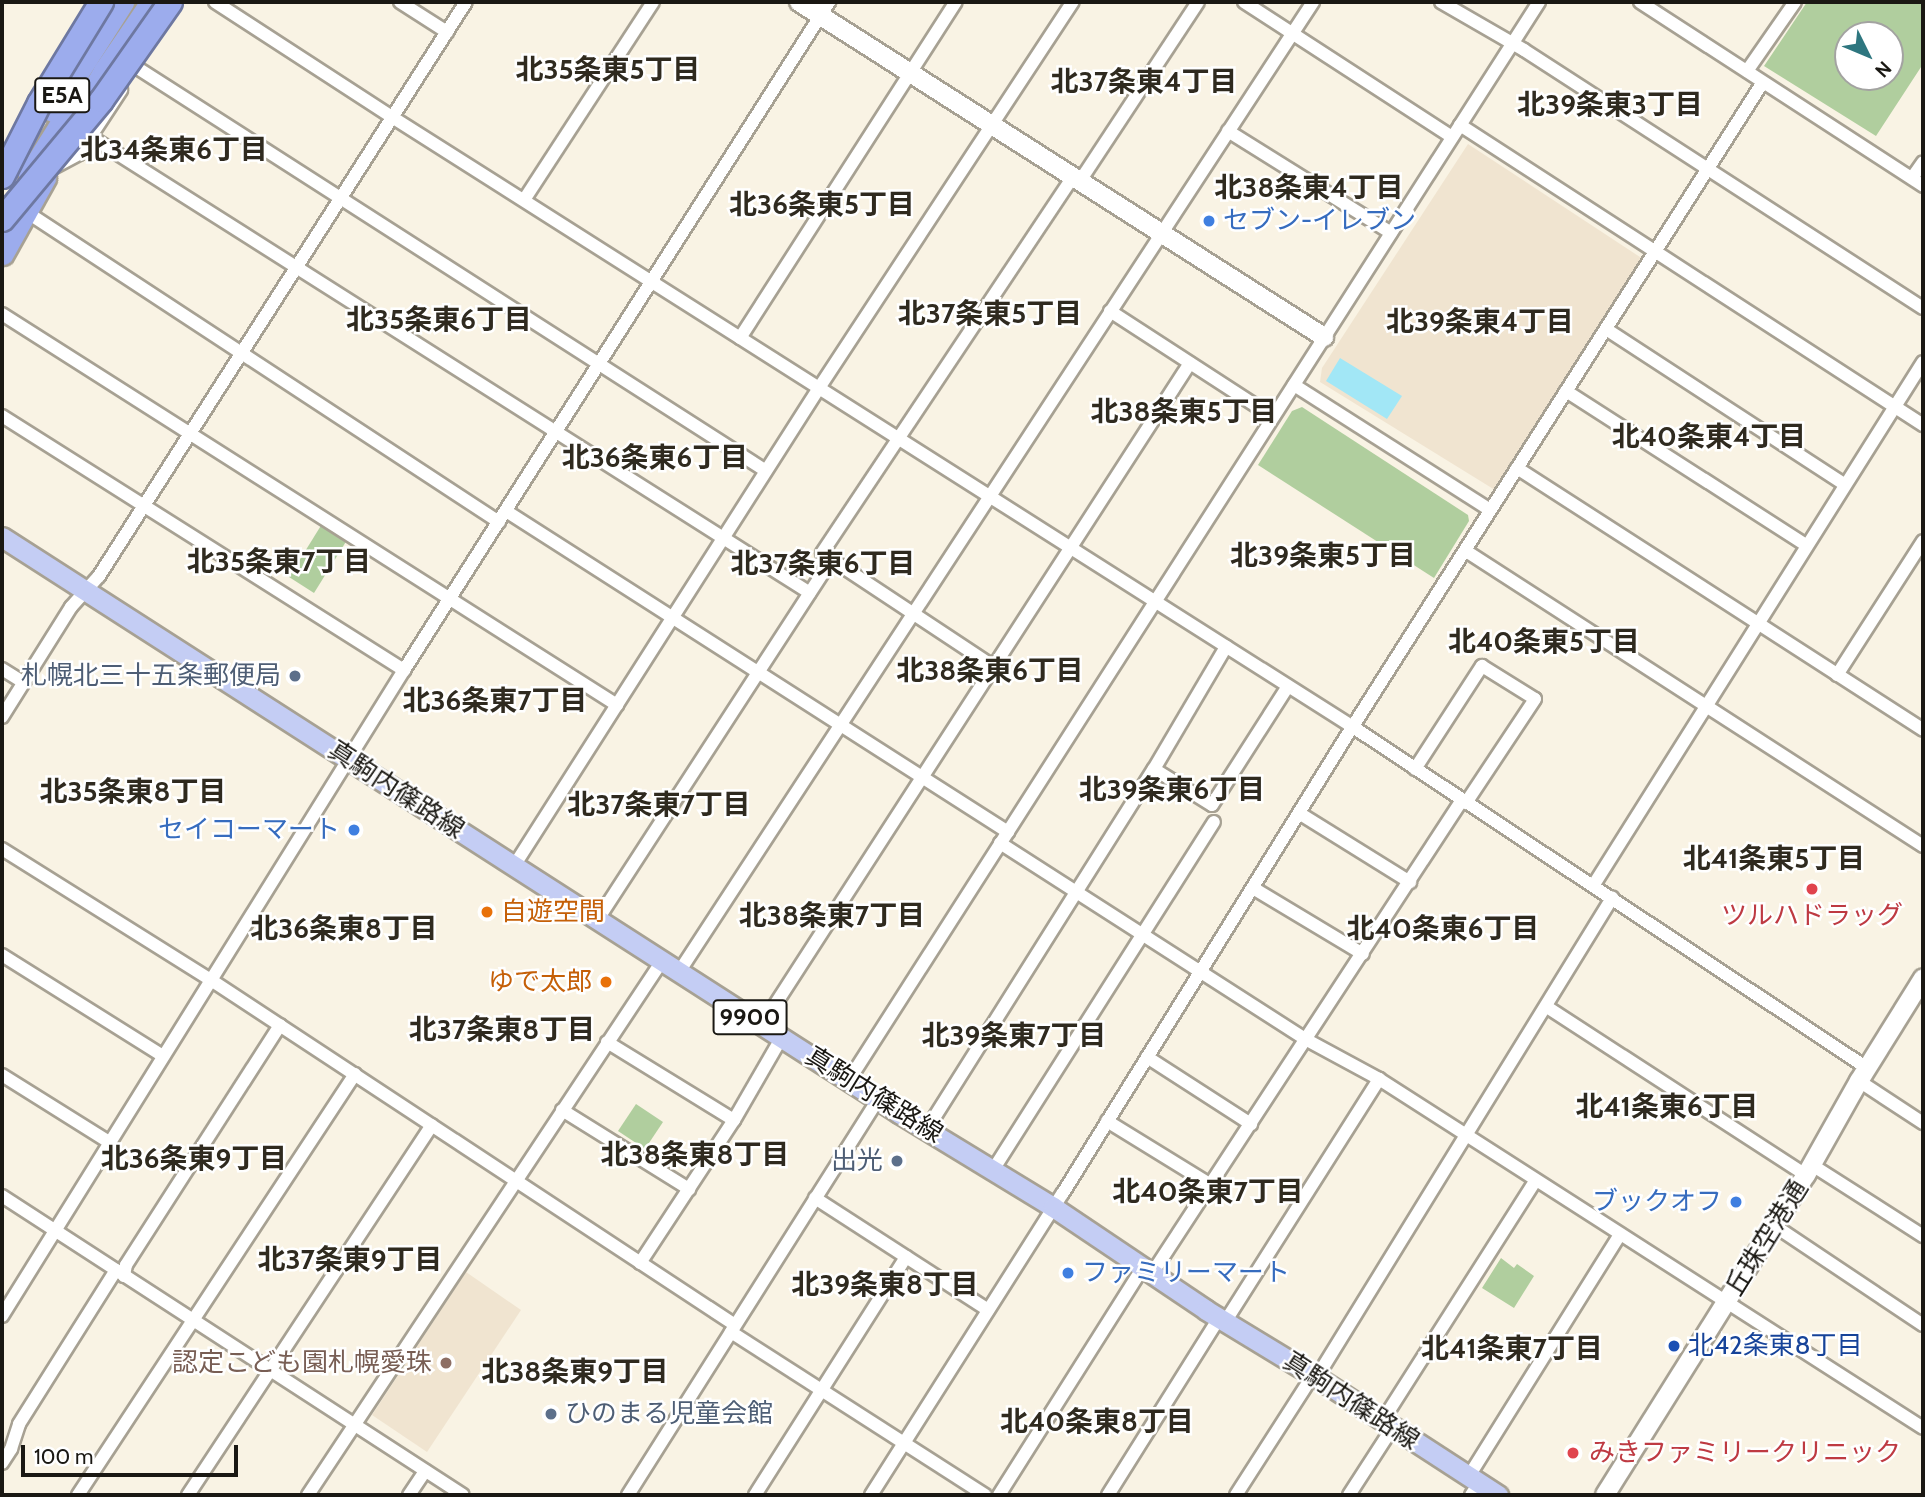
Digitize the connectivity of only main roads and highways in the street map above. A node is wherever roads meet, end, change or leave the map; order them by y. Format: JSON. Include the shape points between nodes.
{"nodes":[{"id":1,"x":101,"y":2,"type":"edge"},
{"id":2,"x":113,"y":2,"type":"edge"},
{"id":3,"x":122,"y":2,"type":"edge"},
{"id":4,"x":138,"y":2,"type":"edge"},
{"id":5,"x":152,"y":2,"type":"edge"},
{"id":6,"x":170,"y":2,"type":"edge"},
{"id":7,"x":2,"y":175,"type":"edge"},
{"id":8,"x":2,"y":189,"type":"edge"},
{"id":9,"x":2,"y":219,"type":"edge"},
{"id":10,"x":2,"y":253,"type":"edge"},
{"id":11,"x":2,"y":537,"type":"edge"},
{"id":12,"x":1473,"y":1485,"type":"edge"},
{"id":13,"x":1498,"y":1495,"type":"edge"}],
"edges":[{"from":1,"to":7,"type":"highway","bridge":true,"via":[[39,103]]},
{"from":2,"to":7,"type":"highway"},
{"from":3,"to":8,"type":"highway","number":"E5A"},
{"from":4,"to":9,"type":"highway","number":"E5A","bridge":true},
{"from":5,"to":10,"type":"highway","via":[[105,71]]},
{"from":6,"to":9,"type":"highway","bridge":true,"via":[[100,100]]},
{"from":11,"to":12,"type":"main road","name":"真駒内篠路線","number":"9900","via":[[1053,1207],[1388,1424]]},
{"from":12,"to":13,"type":"main road","name":"真駒内篠路線","number":"9900"}]}
